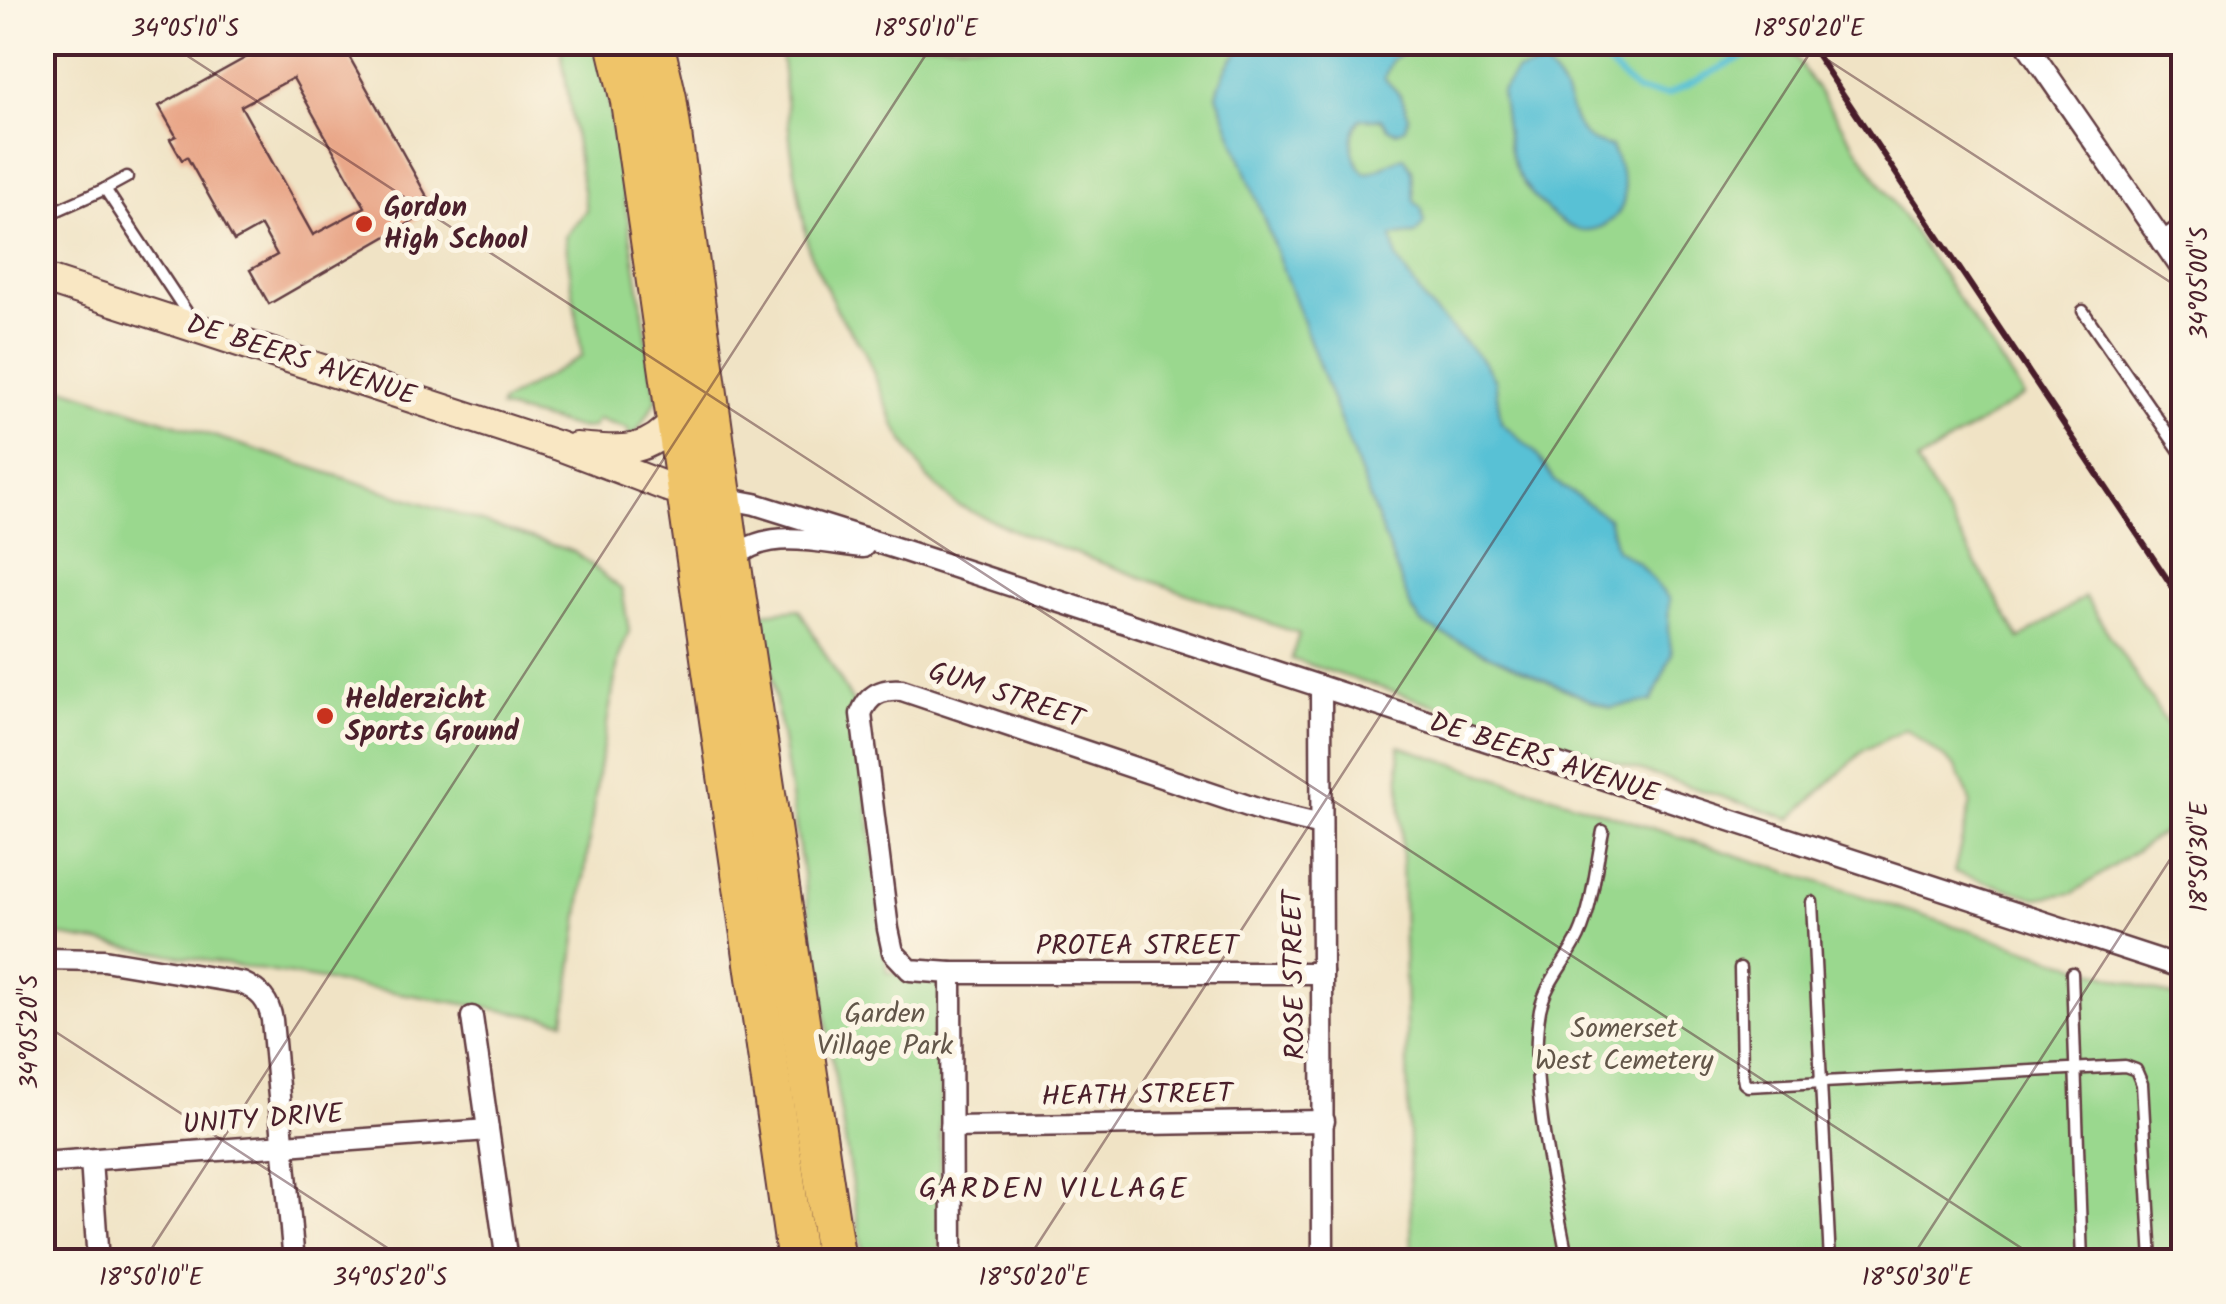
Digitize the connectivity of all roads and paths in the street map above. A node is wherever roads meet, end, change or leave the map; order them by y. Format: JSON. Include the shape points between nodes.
{"nodes":[{"id":1,"x":616,"y":42,"type":"edge"},
{"id":2,"x":654,"y":42,"type":"edge"},
{"id":3,"x":2025,"y":42,"type":"edge"},
{"id":4,"x":127,"y":177,"type":"dead end"},
{"id":5,"x":105,"y":189,"type":"junction"},
{"id":6,"x":42,"y":217,"type":"edge"},
{"id":7,"x":2184,"y":228,"type":"edge"},
{"id":8,"x":2163,"y":242,"type":"junction"},
{"id":9,"x":2184,"y":272,"type":"edge"},
{"id":10,"x":42,"y":278,"type":"edge"},
{"id":11,"x":2083,"y":310,"type":"dead end"},
{"id":12,"x":196,"y":327,"type":"junction"},
{"id":13,"x":675,"y":421,"type":"junction"},
{"id":14,"x":559,"y":446,"type":"junction"},
{"id":15,"x":2184,"y":457,"type":"edge"},
{"id":16,"x":685,"y":491,"type":"junction"},
{"id":17,"x":723,"y":498,"type":"junction"},
{"id":18,"x":905,"y":551,"type":"junction"},
{"id":19,"x":731,"y":560,"type":"junction"},
{"id":20,"x":1321,"y":687,"type":"junction"},
{"id":21,"x":1321,"y":825,"type":"junction"},
{"id":22,"x":1603,"y":831,"type":"dead end"},
{"id":23,"x":1812,"y":902,"type":"dead end"},
{"id":24,"x":42,"y":959,"type":"edge"},
{"id":25,"x":1740,"y":968,"type":"dead end"},
{"id":26,"x":2184,"y":968,"type":"edge"},
{"id":27,"x":950,"y":973,"type":"junction"},
{"id":28,"x":1322,"y":973,"type":"junction"},
{"id":29,"x":2072,"y":973,"type":"dead end"},
{"id":30,"x":472,"y":1018,"type":"dead end"},
{"id":31,"x":2075,"y":1068,"type":"junction"},
{"id":32,"x":1820,"y":1084,"type":"junction"},
{"id":33,"x":1324,"y":1121,"type":"junction"},
{"id":34,"x":951,"y":1126,"type":"junction"},
{"id":35,"x":488,"y":1130,"type":"junction"},
{"id":36,"x":282,"y":1146,"type":"junction"},
{"id":37,"x":91,"y":1160,"type":"junction"},
{"id":38,"x":42,"y":1164,"type":"edge"},
{"id":39,"x":98,"y":1262,"type":"edge"},
{"id":40,"x":294,"y":1262,"type":"edge"},
{"id":41,"x":508,"y":1262,"type":"edge"},
{"id":42,"x":797,"y":1262,"type":"edge"},
{"id":43,"x":836,"y":1262,"type":"edge"},
{"id":44,"x":952,"y":1262,"type":"edge"},
{"id":45,"x":1323,"y":1262,"type":"edge"},
{"id":46,"x":1568,"y":1262,"type":"edge"},
{"id":47,"x":1830,"y":1262,"type":"edge"},
{"id":48,"x":2082,"y":1262,"type":"edge"},
{"id":49,"x":2152,"y":1262,"type":"edge"}],
"edges":[{"from":1,"to":13,"type":"highway"},
{"from":2,"to":17,"type":"highway"},
{"from":3,"to":8,"type":"street"},
{"from":4,"to":5,"type":"lane"},
{"from":5,"to":6,"type":"lane"},
{"from":5,"to":12,"type":"lane"},
{"from":7,"to":8,"type":"street"},
{"from":8,"to":9,"type":"street"},
{"from":10,"to":12,"type":"street","name":"DE BEERS AVENUE"},
{"from":11,"to":15,"type":"lane"},
{"from":12,"to":14,"type":"street","name":"DE BEERS AVENUE"},
{"from":13,"to":14,"type":"street","name":"DE BEERS AVENUE","via":[[644,447]]},
{"from":13,"to":16,"type":"highway"},
{"from":14,"to":16,"type":"street","name":"DE BEERS AVENUE"},
{"from":16,"to":17,"type":"street","name":"DE BEERS AVENUE"},
{"from":16,"to":42,"type":"highway"},
{"from":17,"to":18,"type":"street","name":"DE BEERS AVENUE"},
{"from":17,"to":19,"type":"highway"},
{"from":18,"to":19,"type":"street","name":"DE BEERS AVENUE","via":[[767,539]]},
{"from":18,"to":20,"type":"street","name":"DE BEERS AVENUE"},
{"from":19,"to":43,"type":"highway"},
{"from":20,"to":21,"type":"street","name":"ROSE STREET"},
{"from":20,"to":26,"type":"street","name":"DE BEERS AVENUE"},
{"from":21,"to":27,"type":"street","name":"GUM STREET","via":[[902,690],[878,692],[861,714],[862,742],[893,952],[910,970]]},
{"from":21,"to":28,"type":"street","name":"ROSE STREET"},
{"from":22,"to":46,"type":"lane","via":[[1582,928],[1540,1013],[1545,1128]]},
{"from":23,"to":32,"type":"lane"},
{"from":24,"to":36,"type":"street","via":[[104,960],[242,983],[259,992],[271,1010]]},
{"from":25,"to":32,"type":"lane","via":[[1744,1083]]},
{"from":27,"to":28,"type":"street","name":"PROTEA STREET"},
{"from":27,"to":34,"type":"street"},
{"from":28,"to":33,"type":"street","name":"ROSE STREET"},
{"from":29,"to":31,"type":"lane"},
{"from":30,"to":35,"type":"street"},
{"from":31,"to":32,"type":"lane"},
{"from":31,"to":48,"type":"lane"},
{"from":31,"to":49,"type":"lane","via":[[2132,1067],[2141,1078]]},
{"from":32,"to":47,"type":"lane"},
{"from":33,"to":34,"type":"street","name":"HEATH STREET"},
{"from":33,"to":45,"type":"street","name":"ROSE STREET"},
{"from":34,"to":44,"type":"street"},
{"from":35,"to":36,"type":"street","name":"UNITY DRIVE"},
{"from":35,"to":41,"type":"street"},
{"from":36,"to":37,"type":"street","name":"UNITY DRIVE"},
{"from":36,"to":40,"type":"street"},
{"from":37,"to":38,"type":"street","name":"UNITY DRIVE"},
{"from":37,"to":39,"type":"street"}]}
